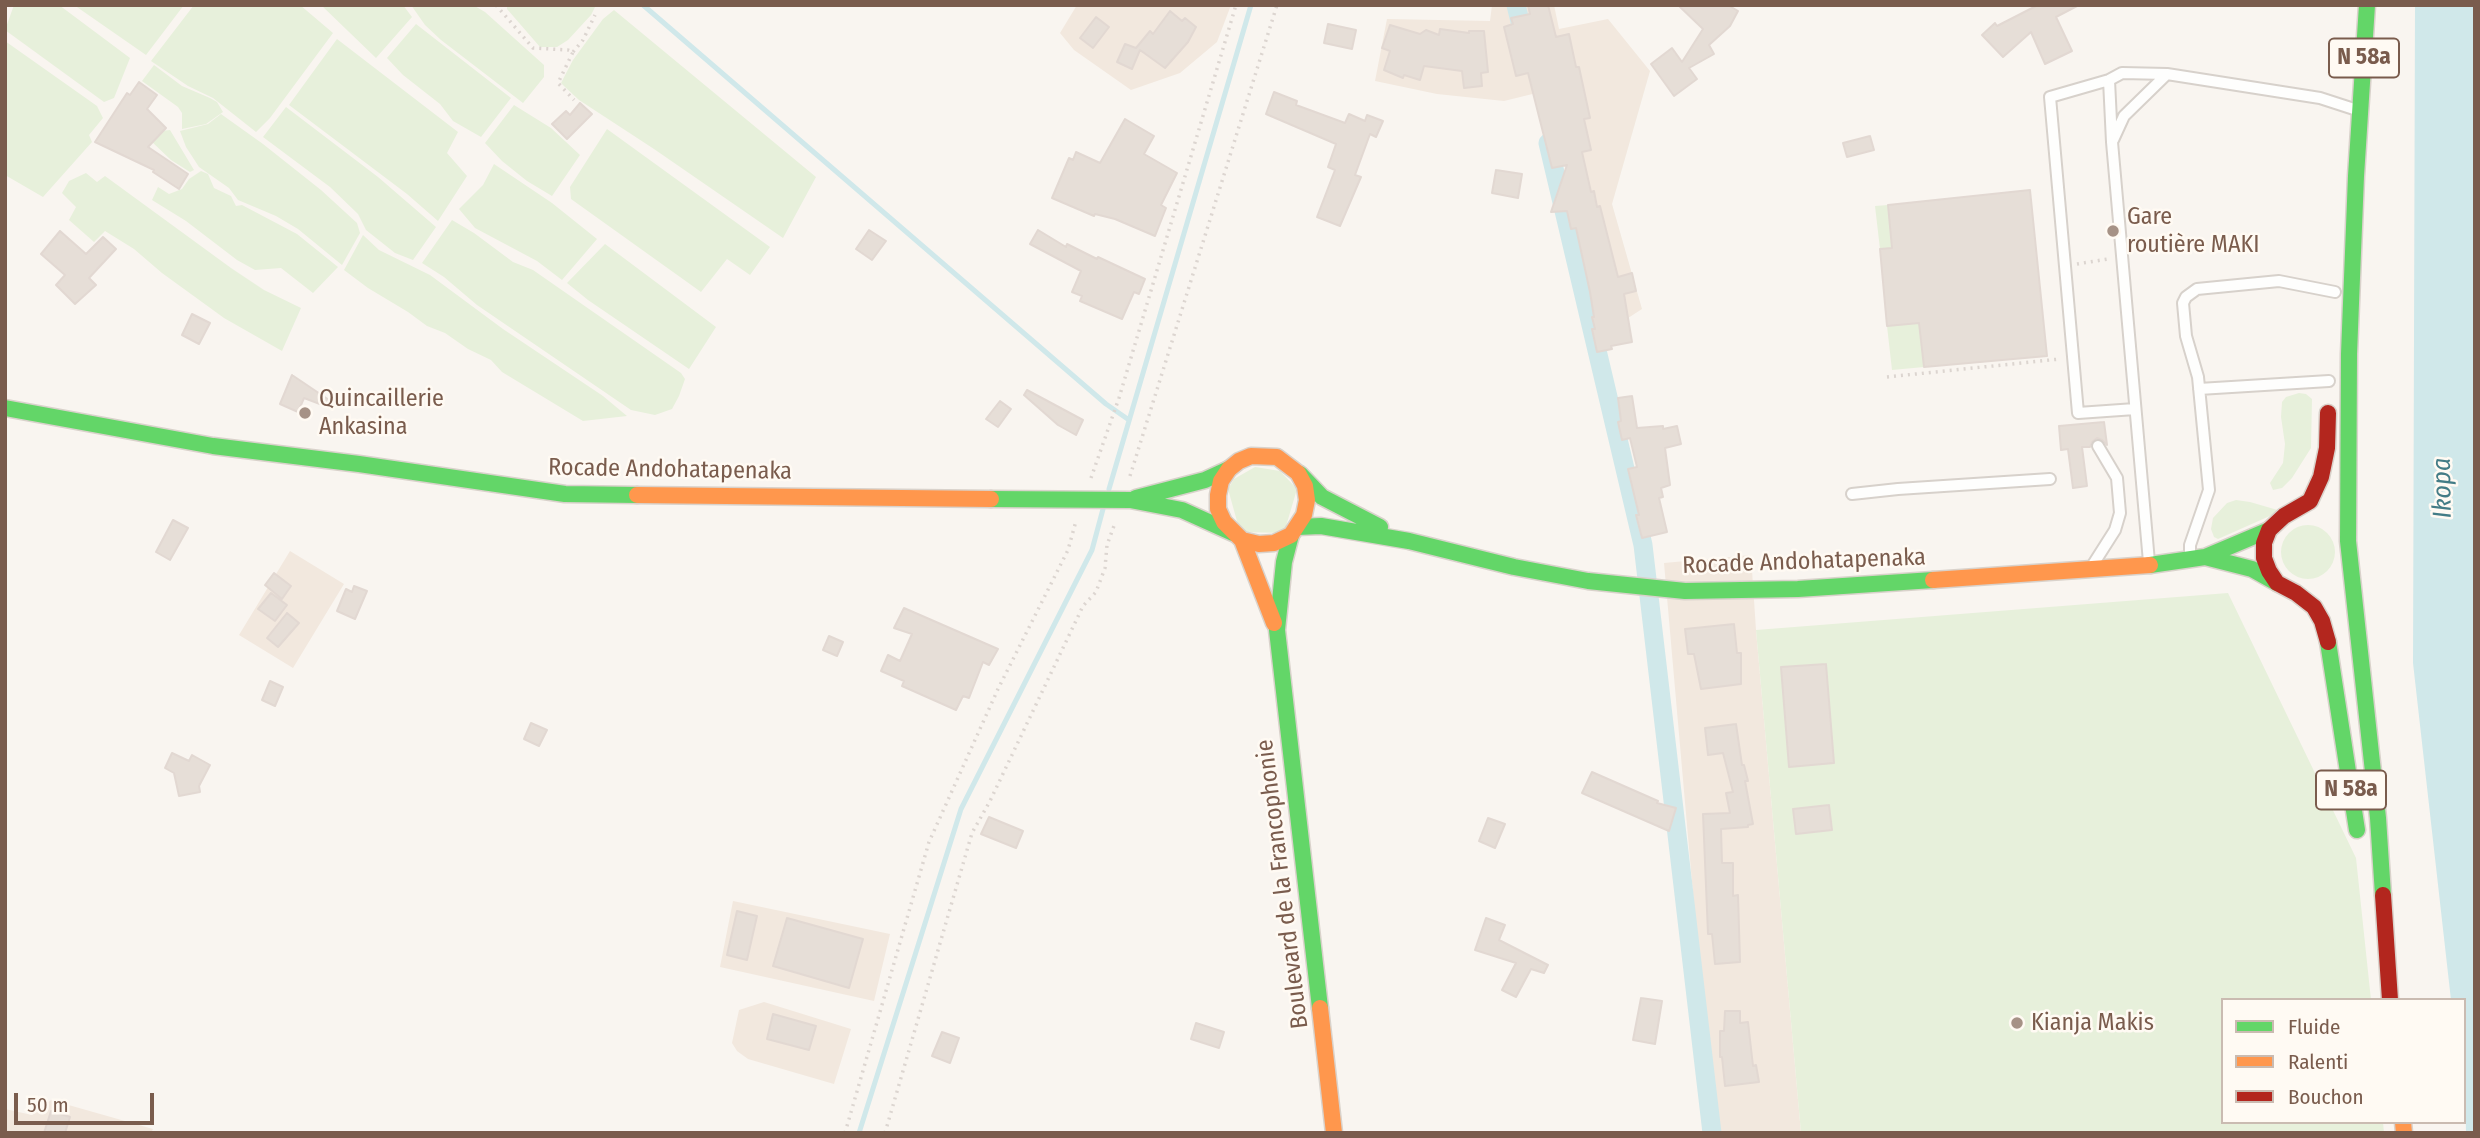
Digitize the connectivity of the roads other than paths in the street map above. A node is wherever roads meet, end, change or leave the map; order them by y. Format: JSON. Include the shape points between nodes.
{"nodes":[{"id":1,"x":2367,"y":5,"type":"edge"},
{"id":2,"x":2167,"y":74,"type":"junction"},
{"id":3,"x":2109,"y":80,"type":"junction"},
{"id":4,"x":2360,"y":111,"type":"junction"},
{"id":5,"x":2112,"y":142,"type":"junction"},
{"id":6,"x":2356,"y":176,"type":"junction"},
{"id":7,"x":2334,"y":298,"type":"joint"},
{"id":8,"x":2329,"y":362,"type":"dead end"},
{"id":9,"x":2329,"y":381,"type":"junction"},
{"id":10,"x":2199,"y":389,"type":"junction"},
{"id":11,"x":5,"y":408,"type":"edge"},
{"id":12,"x":2135,"y":408,"type":"junction"},
{"id":13,"x":2078,"y":413,"type":"junction"},
{"id":14,"x":2084,"y":424,"type":"dead end"},
{"id":15,"x":2098,"y":446,"type":"dead end"},
{"id":16,"x":1229,"y":469,"type":"junction"},
{"id":17,"x":1298,"y":473,"type":"junction"},
{"id":18,"x":2050,"y":479,"type":"dead end"},
{"id":19,"x":1852,"y":494,"type":"dead end"},
{"id":20,"x":1124,"y":500,"type":"junction"},
{"id":21,"x":2284,"y":516,"type":"junction"},
{"id":22,"x":2269,"y":530,"type":"junction"},
{"id":23,"x":1294,"y":531,"type":"junction"},
{"id":24,"x":1237,"y":536,"type":"junction"},
{"id":25,"x":1409,"y":541,"type":"junction"},
{"id":26,"x":2349,"y":549,"type":"junction"},
{"id":27,"x":2198,"y":558,"type":"junction"},
{"id":28,"x":2149,"y":565,"type":"junction"},
{"id":29,"x":2091,"y":568,"type":"junction"},
{"id":30,"x":2336,"y":582,"type":"dead end"},
{"id":31,"x":2277,"y":583,"type":"junction"},
{"id":32,"x":2316,"y":592,"type":"dead end"},
{"id":33,"x":2296,"y":593,"type":"junction"},
{"id":34,"x":1277,"y":630,"type":"junction"},
{"id":35,"x":2360,"y":849,"type":"dead end"},
{"id":36,"x":2368,"y":913,"type":"dead end"},
{"id":37,"x":2390,"y":998,"type":"edge"},
{"id":38,"x":1334,"y":1133,"type":"edge"}],
"edges":[{"from":1,"to":4,"type":"main road","number":"N 58a"},
{"from":2,"to":3,"type":"lane","via":[[2122,73]]},
{"from":2,"to":4,"type":"lane","via":[[2320,99]]},
{"from":2,"to":5,"type":"lane","via":[[2124,116]]},
{"from":3,"to":5,"type":"lane"},
{"from":3,"to":13,"type":"lane","via":[[2050,97]]},
{"from":4,"to":6,"type":"main road","number":"N 58a"},
{"from":5,"to":12,"type":"lane"},
{"from":6,"to":7,"type":"main road","number":"N 58a"},
{"from":6,"to":26,"type":"main road","number":"N 58a","via":[[2349,354]]},
{"from":7,"to":10,"type":"lane","via":[[2279,281],[2197,289],[2189,294],[2183,303],[2186,335]]},
{"from":8,"to":9,"type":"main road"},
{"from":9,"to":10,"type":"lane"},
{"from":9,"to":21,"type":"main road","via":[[2327,448],[2321,477],[2309,501]]},
{"from":10,"to":27,"type":"lane","via":[[2209,489],[2190,545]]},
{"from":11,"to":20,"type":"main road","name":"Rocade Andohatapenaka","via":[[213,446],[565,494]]},
{"from":12,"to":13,"type":"lane"},
{"from":12,"to":28,"type":"lane"},
{"from":13,"to":14,"type":"lane"},
{"from":15,"to":29,"type":"lane","via":[[2117,478],[2120,513],[2115,530]]},
{"from":16,"to":17,"type":"main road","via":[[1251,456],[1264,455],[1277,457]]},
{"from":16,"to":20,"type":"main road","via":[[1205,480]]},
{"from":16,"to":24,"type":"main road","via":[[1221,481],[1218,509]]},
{"from":17,"to":23,"type":"main road","via":[[1307,500]]},
{"from":17,"to":25,"type":"main road","via":[[1322,497]]},
{"from":18,"to":19,"type":"lane"},
{"from":20,"to":24,"type":"main road","via":[[1182,510]]},
{"from":21,"to":22,"type":"main road"},
{"from":21,"to":26,"type":"main road","via":[[2298,509],[2314,509],[2328,516],[2340,526]]},
{"from":22,"to":27,"type":"main road"},
{"from":22,"to":31,"type":"main road","via":[[2264,558]]},
{"from":23,"to":24,"type":"main road","via":[[1274,543],[1259,544]]},
{"from":23,"to":25,"type":"main road","via":[[1321,526]]},
{"from":23,"to":34,"type":"main road","via":[[1284,562]]},
{"from":24,"to":34,"type":"main road"},
{"from":25,"to":29,"type":"main road","name":"Rocade Andohatapenaka","via":[[1588,581],[1685,592],[1798,589]]},
{"from":26,"to":30,"type":"main road"},
{"from":26,"to":37,"type":"main road","number":"N 58a","via":[[2378,818]]},
{"from":27,"to":28,"type":"main road","name":"Rocade Andohatapenaka"},
{"from":27,"to":31,"type":"main road","via":[[2252,569]]},
{"from":28,"to":29,"type":"main road","name":"Rocade Andohatapenaka"},
{"from":31,"to":33,"type":"main road"},
{"from":32,"to":33,"type":"main road"},
{"from":33,"to":35,"type":"main road","number":"N 58a","via":[[2314,607],[2331,653]]},
{"from":34,"to":38,"type":"main road","name":"Boulevard de la Francophonie"},
{"from":36,"to":37,"type":"main road","number":"N 58a"}]}
